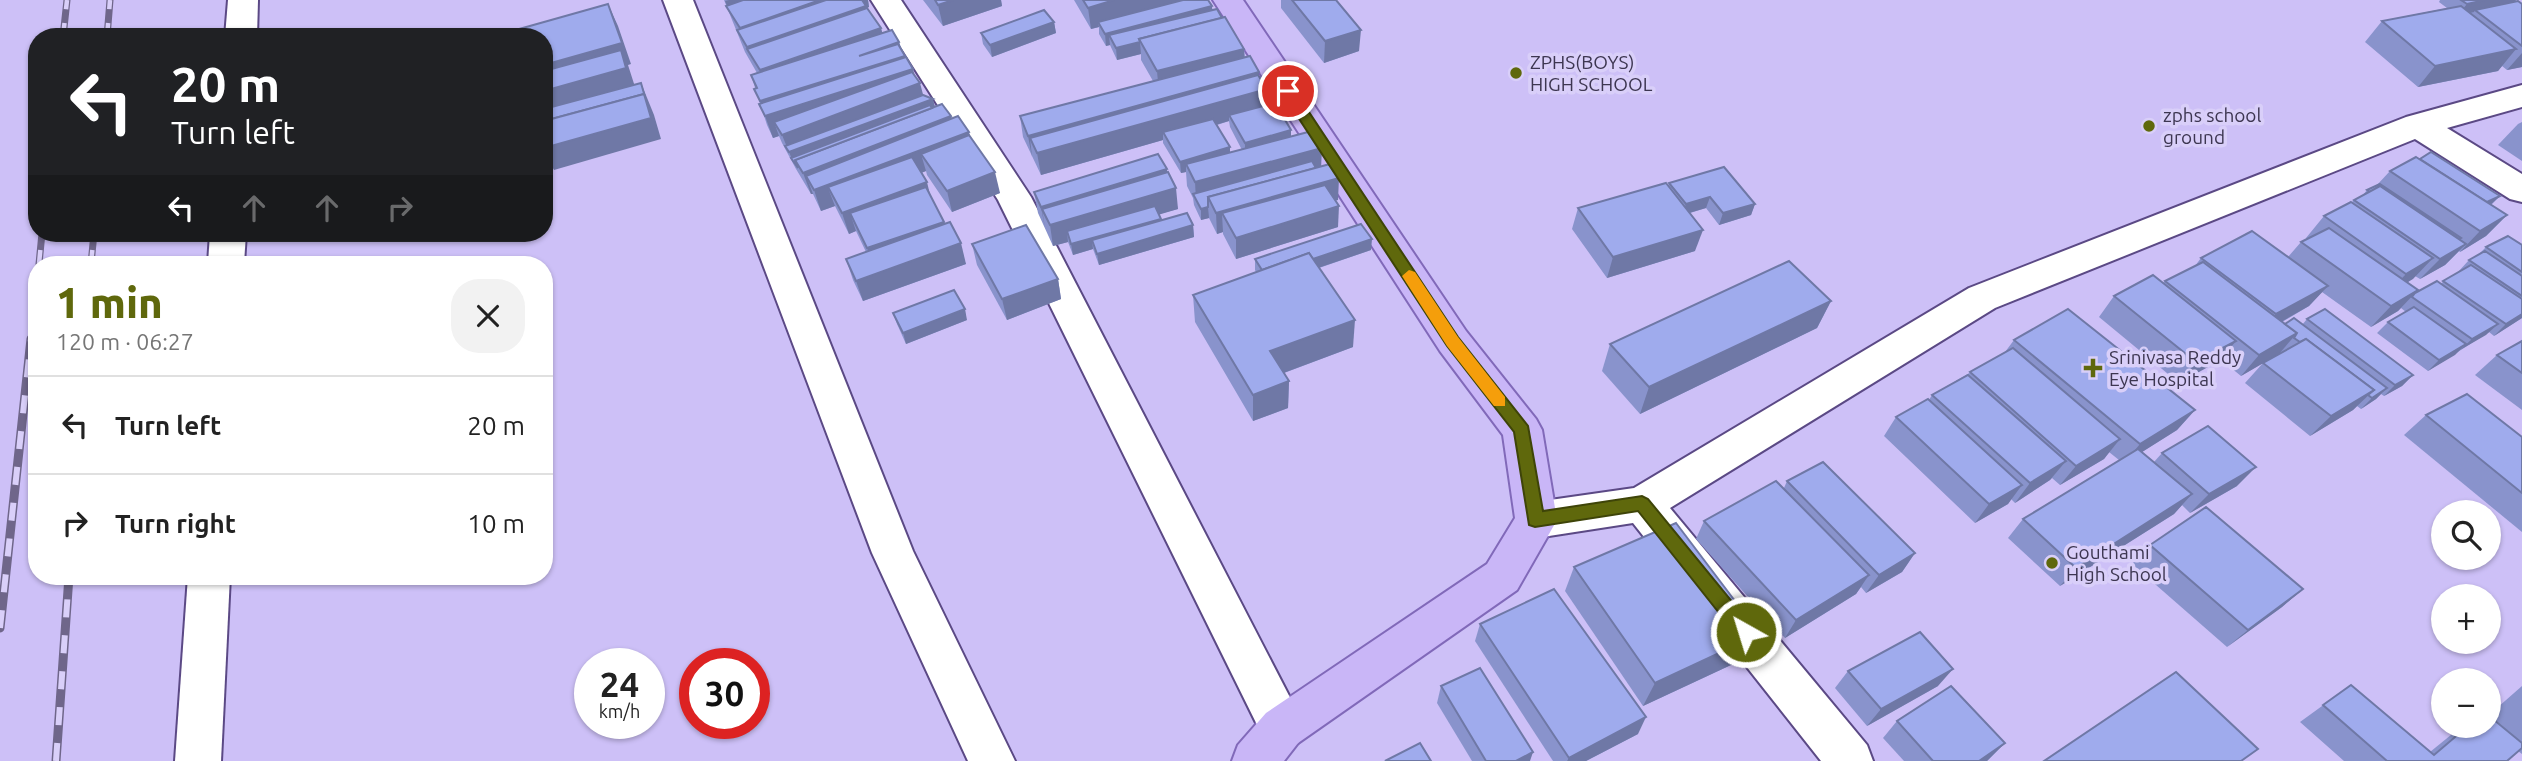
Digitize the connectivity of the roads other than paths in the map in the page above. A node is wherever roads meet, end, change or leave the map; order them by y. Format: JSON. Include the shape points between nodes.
{"nodes":[{"id":1,"x":243,"y":0,"type":"edge"},
{"id":2,"x":678,"y":0,"type":"edge"},
{"id":3,"x":886,"y":0,"type":"edge"},
{"id":4,"x":1228,"y":0,"type":"edge"},
{"id":5,"x":241,"y":28,"type":"edge"},
{"id":6,"x":2522,"y":96,"type":"edge"},
{"id":7,"x":2418,"y":125,"type":"junction"},
{"id":8,"x":2522,"y":190,"type":"edge"},
{"id":9,"x":1642,"y":504,"type":"junction"},
{"id":10,"x":1535,"y":520,"type":"junction"},
{"id":11,"x":208,"y":585,"type":"edge"},
{"id":12,"x":1282,"y":728,"type":"junction"},
{"id":13,"x":198,"y":761,"type":"edge"},
{"id":14,"x":992,"y":761,"type":"edge"},
{"id":15,"x":1255,"y":761,"type":"edge"},
{"id":16,"x":1850,"y":761,"type":"edge"}],
"edges":[{"from":1,"to":5,"type":"street"},
{"from":2,"to":14,"type":"street","via":[[893,553]]},
{"from":3,"to":12,"type":"street","via":[[1014,197]]},
{"from":4,"to":10,"type":"main road","via":[[1453,341],[1522,430]]},
{"from":6,"to":7,"type":"street"},
{"from":7,"to":8,"type":"street"},
{"from":7,"to":9,"type":"street","via":[[1982,298]]},
{"from":9,"to":10,"type":"street"},
{"from":9,"to":16,"type":"street"},
{"from":10,"to":12,"type":"main road","via":[[1502,577]]},
{"from":11,"to":13,"type":"street"},
{"from":12,"to":15,"type":"main road"}]}
